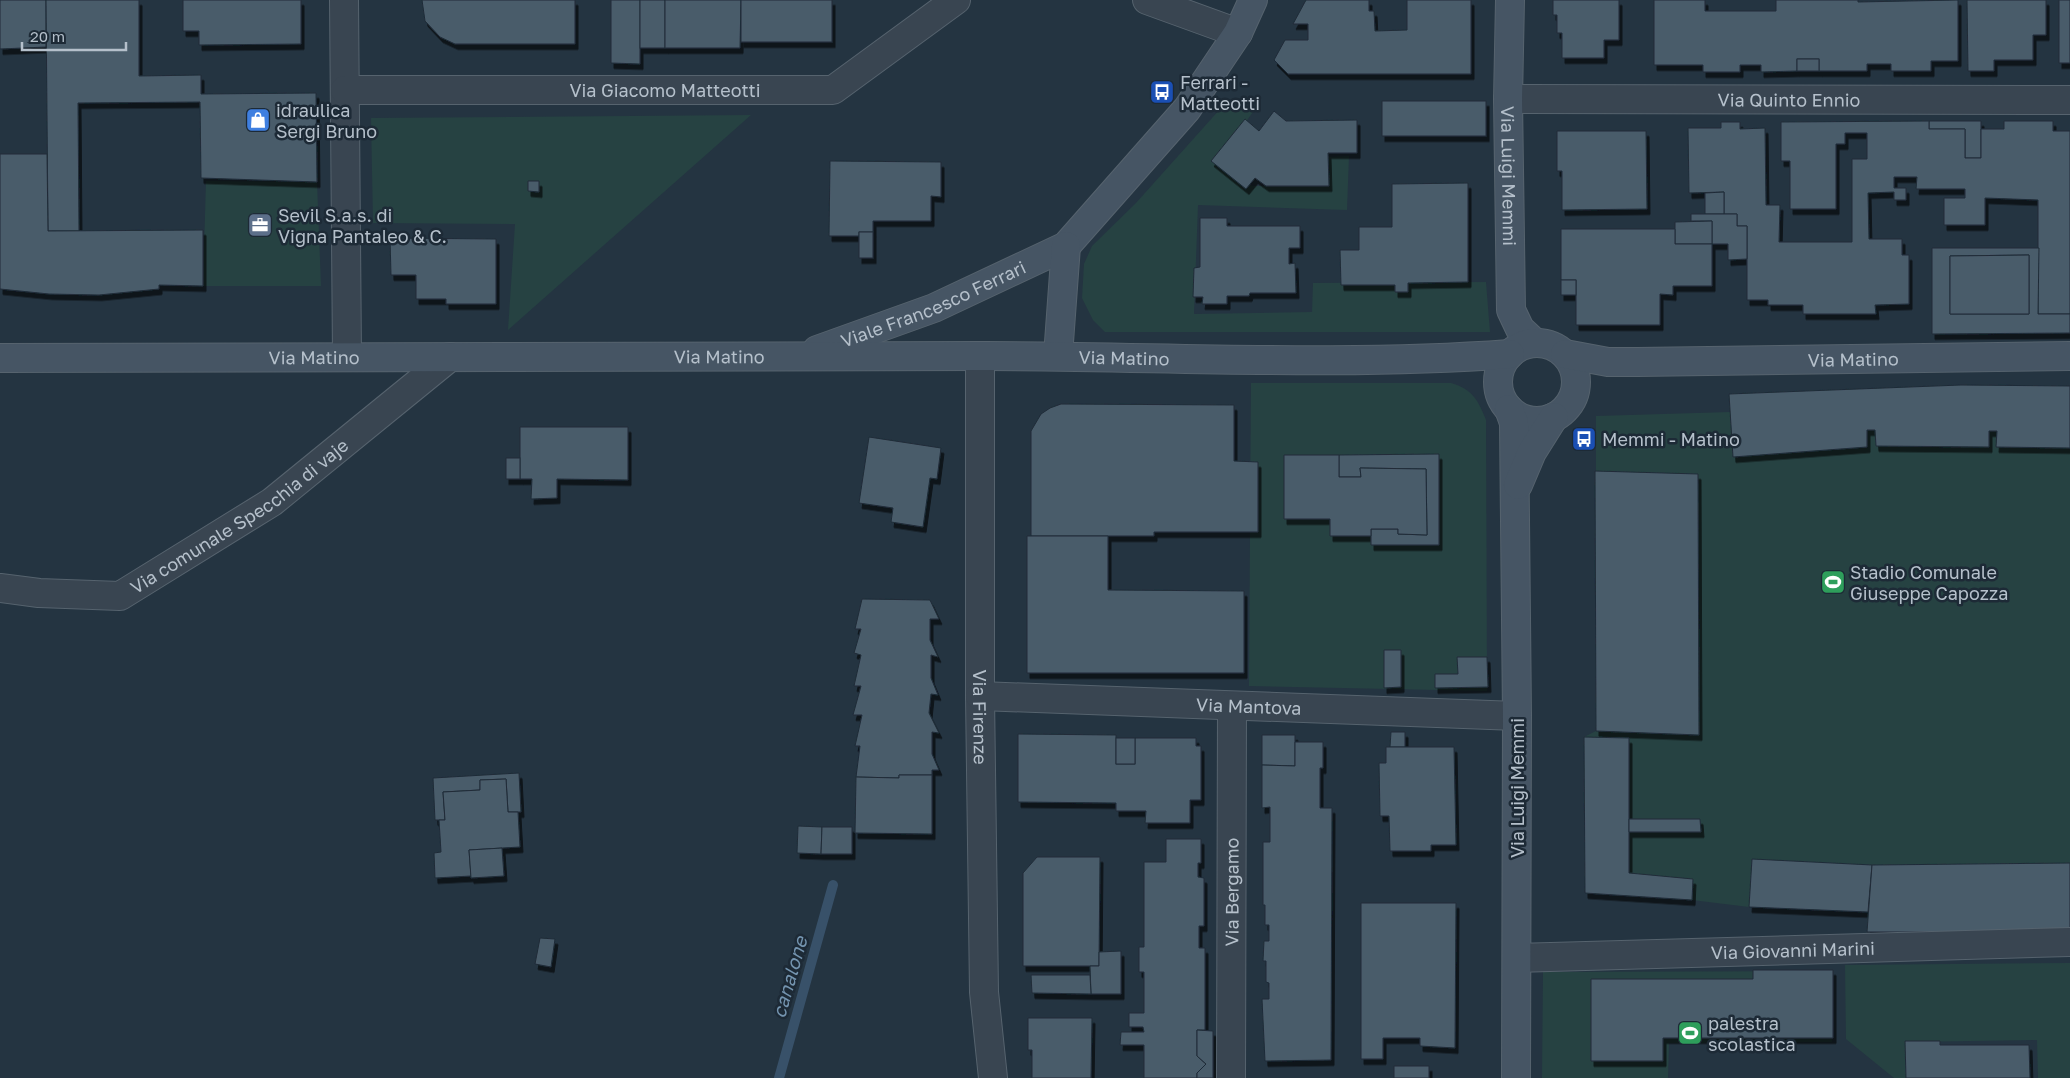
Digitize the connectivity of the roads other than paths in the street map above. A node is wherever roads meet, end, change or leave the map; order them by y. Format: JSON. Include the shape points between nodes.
{"nodes":[{"id":1,"x":344,"y":0,"type":"edge"},
{"id":2,"x":956,"y":0,"type":"edge"},
{"id":3,"x":1147,"y":0,"type":"edge"},
{"id":4,"x":1252,"y":0,"type":"edge"},
{"id":5,"x":1510,"y":0,"type":"edge"},
{"id":6,"x":1238,"y":33,"type":"junction"},
{"id":7,"x":345,"y":90,"type":"junction"},
{"id":8,"x":1508,"y":99,"type":"junction"},
{"id":9,"x":2070,"y":100,"type":"edge"},
{"id":10,"x":1066,"y":246,"type":"junction"},
{"id":11,"x":1535,"y":343,"type":"junction"},
{"id":12,"x":1510,"y":354,"type":"junction"},
{"id":13,"x":1566,"y":354,"type":"junction"},
{"id":14,"x":980,"y":356,"type":"junction"},
{"id":15,"x":1058,"y":356,"type":"junction"},
{"id":16,"x":2070,"y":356,"type":"edge"},
{"id":17,"x":348,"y":357,"type":"junction"},
{"id":18,"x":450,"y":357,"type":"junction"},
{"id":19,"x":799,"y":357,"type":"junction"},
{"id":20,"x":0,"y":358,"type":"edge"},
{"id":21,"x":1437,"y":359,"type":"junction"},
{"id":22,"x":1637,"y":362,"type":"junction"},
{"id":23,"x":1504,"y":398,"type":"junction"},
{"id":24,"x":1563,"y":409,"type":"junction"},
{"id":25,"x":1513,"y":498,"type":"junction"},
{"id":26,"x":0,"y":588,"type":"edge"},
{"id":27,"x":980,"y":696,"type":"junction"},
{"id":28,"x":1232,"y":706,"type":"junction"},
{"id":29,"x":1517,"y":716,"type":"junction"},
{"id":30,"x":2070,"y":942,"type":"edge"},
{"id":31,"x":1517,"y":958,"type":"junction"},
{"id":32,"x":993,"y":1078,"type":"edge"},
{"id":33,"x":1231,"y":1078,"type":"edge"},
{"id":34,"x":1516,"y":1078,"type":"edge"}],
"edges":[{"from":1,"to":7,"type":"street"},
{"from":2,"to":7,"type":"street","name":"Via Giacomo Matteotti","via":[[833,90]]},
{"from":3,"to":6,"type":"street"},
{"from":4,"to":6,"type":"street","name":"Viale Francesco Ferrari"},
{"from":5,"to":8,"type":"street","name":"Via Luigi Memmi"},
{"from":6,"to":10,"type":"street","name":"Viale Francesco Ferrari","via":[[1187,109]]},
{"from":7,"to":17,"type":"street"},
{"from":8,"to":9,"type":"street","name":"Via Quinto Ennio"},
{"from":8,"to":11,"type":"street","name":"Via Luigi Memmi","via":[[1512,310],[1520,329]]},
{"from":10,"to":15,"type":"street"},
{"from":10,"to":19,"type":"street","name":"Viale Francesco Ferrari","via":[[934,308]]},
{"from":11,"to":12,"type":"street","via":[[1526,344]]},
{"from":11,"to":13,"type":"street","via":[[1547,344]]},
{"from":12,"to":21,"type":"street","name":"Via Matino"},
{"from":12,"to":23,"type":"street","via":[[1502,364],[1499,376]]},
{"from":13,"to":22,"type":"street","name":"Via Matino","via":[[1608,362]]},
{"from":13,"to":24,"type":"street","via":[[1573,365],[1576,388]]},
{"from":14,"to":15,"type":"street","name":"Via Matino"},
{"from":14,"to":19,"type":"street","name":"Via Matino"},
{"from":14,"to":27,"type":"street","name":"Via Firenze"},
{"from":15,"to":21,"type":"street","name":"Via Matino","via":[[1250,361]]},
{"from":16,"to":22,"type":"street","name":"Via Matino"},
{"from":17,"to":18,"type":"street","name":"Via Matino"},
{"from":17,"to":20,"type":"street","name":"Via Matino"},
{"from":18,"to":19,"type":"street","name":"Via Matino"},
{"from":18,"to":26,"type":"street","name":"Via comunale Specchia di vaje","via":[[272,502],[120,596]]},
{"from":21,"to":23,"type":"street","name":"Via Matino","via":[[1475,368]]},
{"from":22,"to":24,"type":"street","name":"Via Matino","via":[[1592,382]]},
{"from":23,"to":24,"type":"street","via":[[1519,416],[1530,420],[1542,420]]},
{"from":23,"to":25,"type":"street","name":"Via Luigi Memmi","via":[[1514,423]]},
{"from":24,"to":25,"type":"street","name":"Via Luigi Memmi","via":[[1532,452]]},
{"from":25,"to":29,"type":"street","name":"Via Luigi Memmi"},
{"from":27,"to":28,"type":"street","name":"Via Mantova"},
{"from":27,"to":32,"type":"street","name":"Via Firenze","via":[[984,992]]},
{"from":28,"to":29,"type":"street","name":"Via Mantova"},
{"from":28,"to":33,"type":"street","name":"Via Bergamo"},
{"from":29,"to":31,"type":"street","name":"Via Luigi Memmi"},
{"from":30,"to":31,"type":"street","name":"Via Giovanni Marini"},
{"from":31,"to":34,"type":"street","name":"Via Luigi Memmi"}]}
